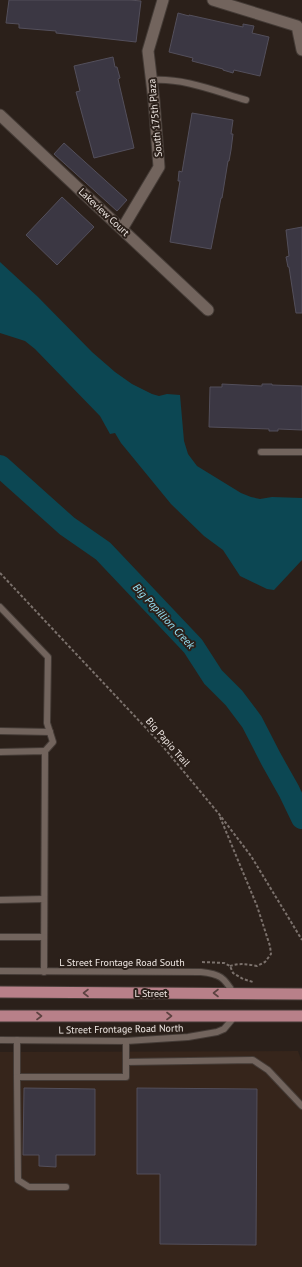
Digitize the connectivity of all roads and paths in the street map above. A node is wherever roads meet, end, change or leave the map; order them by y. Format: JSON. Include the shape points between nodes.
{"nodes":[{"id":1,"x":163,"y":0,"type":"edge"},
{"id":2,"x":213,"y":0,"type":"edge"},
{"id":3,"x":302,"y":50,"type":"edge"},
{"id":4,"x":152,"y":80,"type":"junction"},
{"id":5,"x":246,"y":100,"type":"dead end"},
{"id":6,"x":0,"y":115,"type":"edge"},
{"id":7,"x":122,"y":229,"type":"junction"},
{"id":8,"x":208,"y":310,"type":"dead end"},
{"id":9,"x":261,"y":452,"type":"dead end"},
{"id":10,"x":302,"y":452,"type":"edge"},
{"id":11,"x":0,"y":573,"type":"edge"},
{"id":12,"x":0,"y":608,"type":"edge"},
{"id":13,"x":0,"y":731,"type":"edge"},
{"id":14,"x":50,"y":732,"type":"junction"},
{"id":15,"x":45,"y":751,"type":"junction"},
{"id":16,"x":0,"y":752,"type":"edge"},
{"id":17,"x":219,"y":814,"type":"junction"},
{"id":18,"x":44,"y":899,"type":"junction"},
{"id":19,"x":0,"y":900,"type":"edge"},
{"id":20,"x":0,"y":937,"type":"edge"},
{"id":21,"x":44,"y":937,"type":"junction"},
{"id":22,"x":302,"y":940,"type":"edge"},
{"id":23,"x":0,"y":971,"type":"edge"},
{"id":24,"x":44,"y":972,"type":"junction"},
{"id":25,"x":256,"y":982,"type":"dead end"},
{"id":26,"x":0,"y":992,"type":"edge"},
{"id":27,"x":234,"y":994,"type":"junction"},
{"id":28,"x":302,"y":994,"type":"edge"},
{"id":29,"x":0,"y":1016,"type":"edge"},
{"id":30,"x":235,"y":1016,"type":"junction"},
{"id":31,"x":297,"y":1016,"type":"edge"},
{"id":32,"x":0,"y":1040,"type":"edge"},
{"id":33,"x":17,"y":1040,"type":"junction"},
{"id":34,"x":126,"y":1041,"type":"junction"},
{"id":35,"x":126,"y":1062,"type":"junction"},
{"id":36,"x":17,"y":1077,"type":"junction"},
{"id":37,"x":302,"y":1106,"type":"edge"},
{"id":38,"x":66,"y":1187,"type":"dead end"}],
"edges":[{"from":1,"to":4,"type":"street","name":"South 175th Plaza","via":[[148,51]]},
{"from":2,"to":3,"type":"street","via":[[297,26]]},
{"from":4,"to":5,"type":"lane","via":[[178,81]]},
{"from":4,"to":7,"type":"street","name":"South 175th Plaza","via":[[159,167]]},
{"from":6,"to":7,"type":"street","name":"Lakeview Court"},
{"from":7,"to":8,"type":"street","name":"Lakeview Court"},
{"from":9,"to":10,"type":"lane"},
{"from":11,"to":17,"type":"path","name":"Big Papio Trail","via":[[160,743]]},
{"from":12,"to":14,"type":"lane","via":[[48,657],[47,723]]},
{"from":13,"to":14,"type":"lane"},
{"from":14,"to":15,"type":"lane","via":[[53,742]]},
{"from":15,"to":16,"type":"lane"},
{"from":15,"to":18,"type":"lane"},
{"from":17,"to":22,"type":"path","name":"Big Papio Trail","via":[[252,856]]},
{"from":17,"to":25,"type":"path","via":[[257,906],[271,954],[265,962],[257,966],[230,966],[233,973],[242,979]]},
{"from":18,"to":19,"type":"lane"},
{"from":18,"to":21,"type":"lane"},
{"from":20,"to":21,"type":"lane"},
{"from":21,"to":24,"type":"lane"},
{"from":23,"to":24,"type":"lane","name":"L Street Frontage Road South"},
{"from":24,"to":27,"type":"lane","name":"L Street Frontage Road South","via":[[201,972],[221,976]]},
{"from":27,"to":26,"type":"main road","name":"L Street","one_way":true},
{"from":27,"to":28,"type":"main road","name":"L Street"},
{"from":29,"to":30,"type":"main road","one_way":true},
{"from":30,"to":31,"type":"main road"},
{"from":30,"to":34,"type":"lane","name":"L Street Frontage Road North","via":[[224,1029],[209,1034]]},
{"from":32,"to":33,"type":"lane","name":"L Street Frontage Road North"},
{"from":33,"to":34,"type":"lane","name":"L Street Frontage Road North"},
{"from":33,"to":36,"type":"lane"},
{"from":34,"to":35,"type":"lane"},
{"from":35,"to":36,"type":"lane","via":[[126,1077]]},
{"from":35,"to":37,"type":"lane","via":[[253,1060],[268,1070]]},
{"from":36,"to":38,"type":"lane","via":[[18,1180],[29,1187]]}]}
